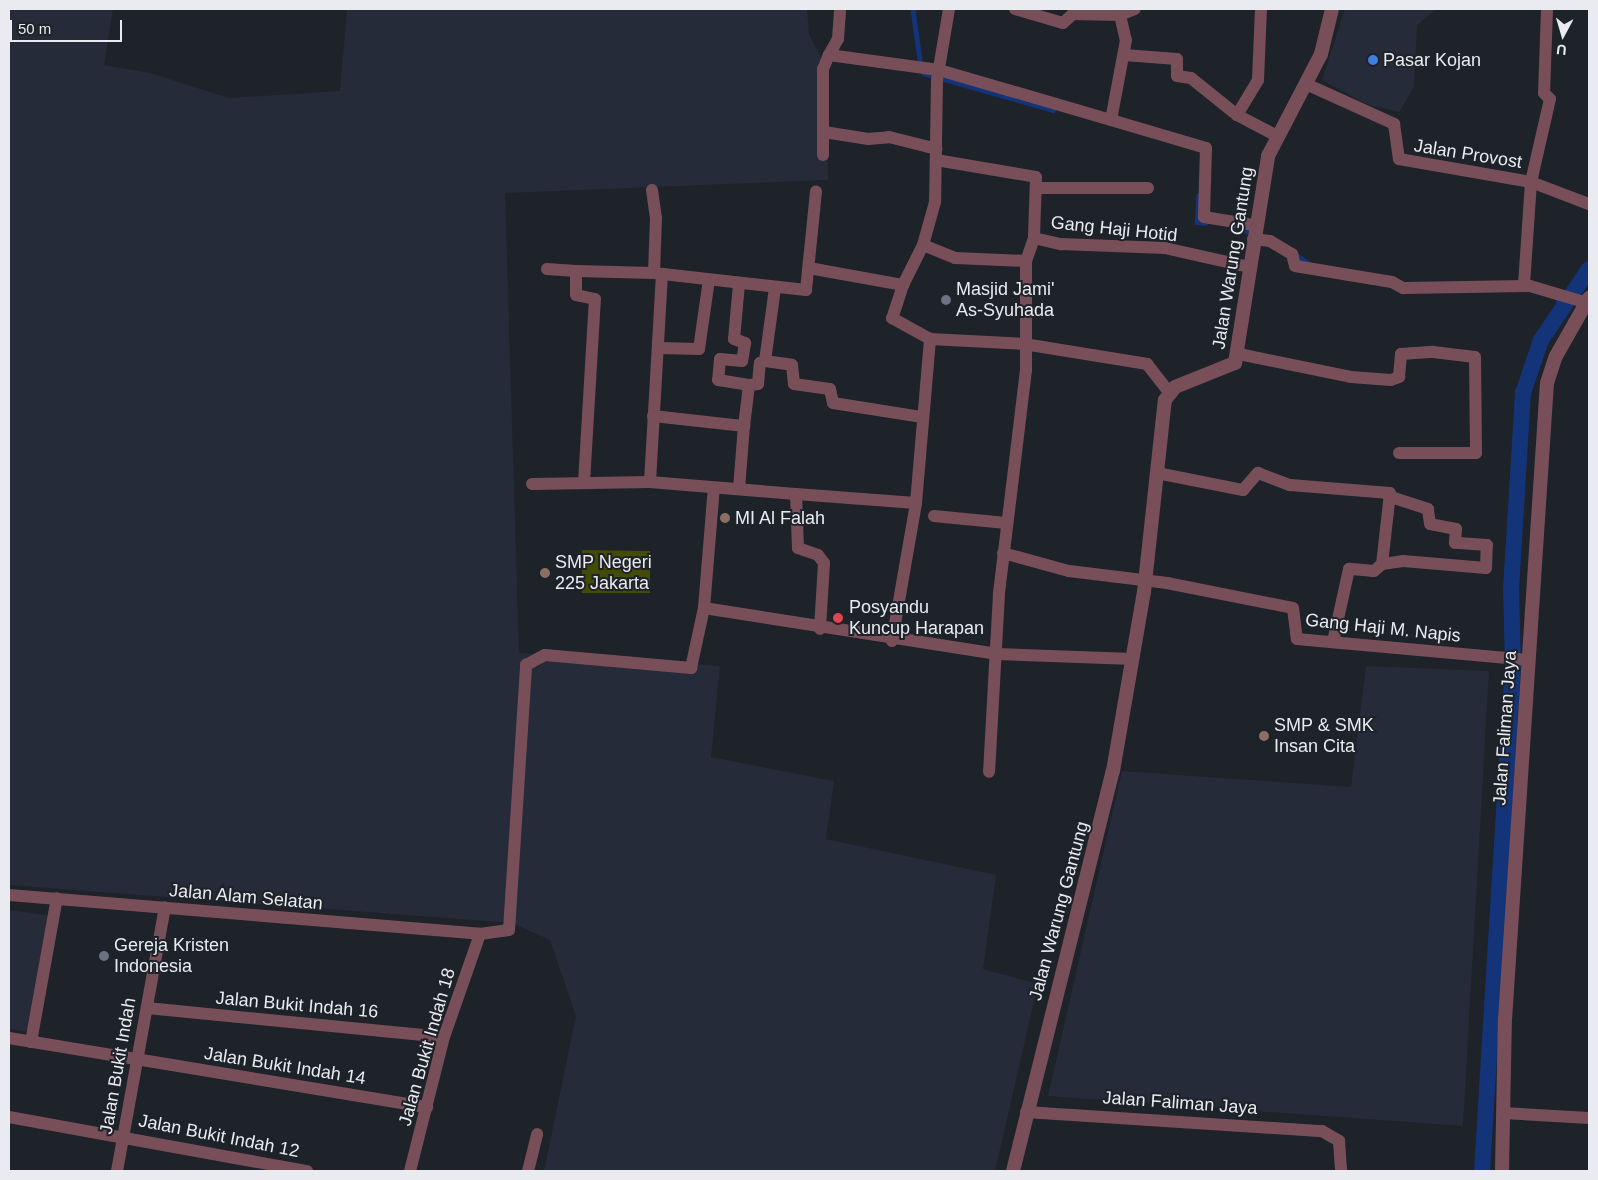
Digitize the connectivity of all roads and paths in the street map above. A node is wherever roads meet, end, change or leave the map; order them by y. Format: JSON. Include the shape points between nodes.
{"nodes":[{"id":1,"x":840,"y":9,"type":"edge"},
{"id":2,"x":949,"y":9,"type":"edge"},
{"id":3,"x":1015,"y":9,"type":"edge"},
{"id":4,"x":1135,"y":9,"type":"edge"},
{"id":5,"x":1260,"y":9,"type":"edge"},
{"id":6,"x":1332,"y":9,"type":"edge"},
{"id":7,"x":1544,"y":9,"type":"edge"},
{"id":8,"x":1120,"y":15,"type":"junction"},
{"id":9,"x":829,"y":55,"type":"junction"},
{"id":10,"x":1124,"y":55,"type":"junction"},
{"id":11,"x":931,"y":72,"type":"junction"},
{"id":12,"x":1306,"y":84,"type":"junction"},
{"id":13,"x":1237,"y":114,"type":"junction"},
{"id":14,"x":1111,"y":120,"type":"junction"},
{"id":15,"x":824,"y":132,"type":"junction"},
{"id":16,"x":1277,"y":136,"type":"junction"},
{"id":17,"x":936,"y":154,"type":"junction"},
{"id":18,"x":823,"y":155,"type":"dead end"},
{"id":19,"x":1531,"y":182,"type":"junction"},
{"id":20,"x":1036,"y":188,"type":"junction"},
{"id":21,"x":1148,"y":188,"type":"dead end"},
{"id":22,"x":652,"y":190,"type":"dead end"},
{"id":23,"x":816,"y":192,"type":"dead end"},
{"id":24,"x":1589,"y":204,"type":"edge"},
{"id":25,"x":1253,"y":232,"type":"junction"},
{"id":26,"x":1034,"y":238,"type":"junction"},
{"id":27,"x":923,"y":244,"type":"junction"},
{"id":28,"x":1026,"y":261,"type":"junction"},
{"id":29,"x":1249,"y":267,"type":"junction"},
{"id":30,"x":809,"y":268,"type":"junction"},
{"id":31,"x":547,"y":269,"type":"dead end"},
{"id":32,"x":576,"y":271,"type":"junction"},
{"id":33,"x":658,"y":273,"type":"junction"},
{"id":34,"x":709,"y":280,"type":"junction"},
{"id":35,"x":738,"y":284,"type":"junction"},
{"id":36,"x":903,"y":285,"type":"junction"},
{"id":37,"x":1524,"y":286,"type":"junction"},
{"id":38,"x":775,"y":288,"type":"junction"},
{"id":39,"x":1588,"y":300,"type":"edge"},
{"id":40,"x":930,"y":339,"type":"junction"},
{"id":41,"x":1024,"y":344,"type":"junction"},
{"id":42,"x":658,"y":348,"type":"junction"},
{"id":43,"x":1239,"y":354,"type":"junction"},
{"id":44,"x":766,"y":361,"type":"junction"},
{"id":45,"x":749,"y":384,"type":"junction"},
{"id":46,"x":1168,"y":391,"type":"junction"},
{"id":47,"x":653,"y":416,"type":"junction"},
{"id":48,"x":921,"y":417,"type":"junction"},
{"id":49,"x":744,"y":426,"type":"junction"},
{"id":50,"x":1398,"y":453,"type":"dead end"},
{"id":51,"x":1157,"y":473,"type":"junction"},
{"id":52,"x":650,"y":482,"type":"junction"},
{"id":53,"x":584,"y":483,"type":"junction"},
{"id":54,"x":532,"y":484,"type":"dead end"},
{"id":55,"x":714,"y":487,"type":"junction"},
{"id":56,"x":738,"y":489,"type":"junction"},
{"id":57,"x":796,"y":494,"type":"junction"},
{"id":58,"x":1391,"y":495,"type":"junction"},
{"id":59,"x":916,"y":503,"type":"junction"},
{"id":60,"x":934,"y":516,"type":"dead end"},
{"id":61,"x":1006,"y":523,"type":"junction"},
{"id":62,"x":1002,"y":553,"type":"junction"},
{"id":63,"x":1382,"y":564,"type":"junction"},
{"id":64,"x":1146,"y":580,"type":"junction"},
{"id":65,"x":704,"y":608,"type":"junction"},
{"id":66,"x":820,"y":629,"type":"junction"},
{"id":67,"x":892,"y":641,"type":"junction"},
{"id":68,"x":1333,"y":642,"type":"junction"},
{"id":69,"x":997,"y":654,"type":"junction"},
{"id":70,"x":1133,"y":659,"type":"junction"},
{"id":71,"x":1525,"y":660,"type":"junction"},
{"id":72,"x":989,"y":772,"type":"dead end"},
{"id":73,"x":9,"y":894,"type":"edge"},
{"id":74,"x":57,"y":898,"type":"junction"},
{"id":75,"x":165,"y":908,"type":"junction"},
{"id":76,"x":480,"y":934,"type":"junction"},
{"id":77,"x":146,"y":1008,"type":"junction"},
{"id":78,"x":444,"y":1037,"type":"junction"},
{"id":79,"x":9,"y":1038,"type":"edge"},
{"id":80,"x":31,"y":1042,"type":"junction"},
{"id":81,"x":137,"y":1059,"type":"junction"},
{"id":82,"x":427,"y":1107,"type":"junction"},
{"id":83,"x":1026,"y":1112,"type":"junction"},
{"id":84,"x":1502,"y":1114,"type":"junction"},
{"id":85,"x":9,"y":1117,"type":"edge"},
{"id":86,"x":1589,"y":1118,"type":"edge"},
{"id":87,"x":537,"y":1134,"type":"dead end"},
{"id":88,"x":124,"y":1135,"type":"junction"},
{"id":89,"x":117,"y":1171,"type":"edge"},
{"id":90,"x":307,"y":1171,"type":"edge"},
{"id":91,"x":410,"y":1171,"type":"edge"},
{"id":92,"x":528,"y":1171,"type":"edge"},
{"id":93,"x":1014,"y":1171,"type":"edge"},
{"id":94,"x":1341,"y":1171,"type":"edge"},
{"id":95,"x":1502,"y":1171,"type":"edge"}],
"edges":[{"from":1,"to":9,"type":"street","via":[[838,39]]},
{"from":2,"to":11,"type":"street"},
{"from":3,"to":8,"type":"street","via":[[1063,23],[1074,14]]},
{"from":4,"to":8,"type":"street"},
{"from":5,"to":13,"type":"street","via":[[1258,80]]},
{"from":6,"to":12,"type":"street","name":"Jalan Warung Gantung","via":[[1321,54]]},
{"from":7,"to":19,"type":"street","via":[[1544,93],[1550,99]]},
{"from":8,"to":10,"type":"street"},
{"from":9,"to":11,"type":"street"},
{"from":9,"to":15,"type":"street","via":[[823,68]]},
{"from":10,"to":13,"type":"street","via":[[1177,59],[1177,76],[1191,78]]},
{"from":10,"to":14,"type":"street"},
{"from":11,"to":14,"type":"street"},
{"from":11,"to":17,"type":"street"},
{"from":12,"to":16,"type":"street","name":"Jalan Warung Gantung"},
{"from":12,"to":19,"type":"street","name":"Jalan Provost","via":[[1394,124],[1399,159]]},
{"from":13,"to":16,"type":"street"},
{"from":14,"to":25,"type":"street","via":[[1206,148],[1204,217]]},
{"from":15,"to":17,"type":"street","via":[[868,140],[889,137]]},
{"from":15,"to":18,"type":"street"},
{"from":16,"to":25,"type":"street","name":"Jalan Warung Gantung","via":[[1268,156]]},
{"from":17,"to":20,"type":"street","via":[[1022,172],[1036,177]]},
{"from":17,"to":27,"type":"street","via":[[932,220]]},
{"from":19,"to":24,"type":"street"},
{"from":19,"to":37,"type":"street","name":"Jalan Provost"},
{"from":20,"to":21,"type":"street"},
{"from":20,"to":26,"type":"street","name":"Gang Haji Hotid"},
{"from":22,"to":33,"type":"street"},
{"from":23,"to":30,"type":"street"},
{"from":25,"to":29,"type":"street","name":"Jalan Warung Gantung"},
{"from":25,"to":37,"type":"street","via":[[1292,254],[1295,266],[1392,282],[1403,288]]},
{"from":26,"to":28,"type":"street","name":"Gang Haji Hotid"},
{"from":26,"to":29,"type":"street","name":"Gang Haji Hotid","via":[[1061,244],[1165,248]]},
{"from":27,"to":28,"type":"street","via":[[955,258]]},
{"from":27,"to":36,"type":"street"},
{"from":28,"to":41,"type":"street","name":"Gang Haji Hotid"},
{"from":29,"to":43,"type":"street","name":"Jalan Warung Gantung"},
{"from":30,"to":36,"type":"street"},
{"from":30,"to":38,"type":"street","via":[[806,290]]},
{"from":31,"to":32,"type":"street"},
{"from":32,"to":33,"type":"street"},
{"from":32,"to":53,"type":"street","via":[[576,295],[595,299]]},
{"from":33,"to":34,"type":"street"},
{"from":33,"to":42,"type":"street"},
{"from":34,"to":35,"type":"street"},
{"from":34,"to":42,"type":"street","via":[[699,349]]},
{"from":35,"to":38,"type":"street"},
{"from":35,"to":45,"type":"street","via":[[734,339],[745,343],[742,360],[720,359],[718,380]]},
{"from":36,"to":40,"type":"street","via":[[892,318]]},
{"from":37,"to":39,"type":"street"},
{"from":38,"to":44,"type":"street"},
{"from":39,"to":71,"type":"street","name":"Jalan Faliman Jaya","via":[[1556,356],[1547,383]]},
{"from":40,"to":41,"type":"street"},
{"from":40,"to":48,"type":"street"},
{"from":41,"to":46,"type":"street","via":[[1147,364]]},
{"from":41,"to":61,"type":"street","name":"Gang Haji Hotid","via":[[1026,370]]},
{"from":42,"to":47,"type":"street"},
{"from":43,"to":46,"type":"street","name":"Jalan Warung Gantung","via":[[1228,370]]},
{"from":43,"to":50,"type":"street","via":[[1351,377],[1391,380],[1399,377],[1401,354],[1433,352],[1475,357],[1476,453]]},
{"from":44,"to":45,"type":"street","via":[[760,363],[758,384]]},
{"from":44,"to":48,"type":"street","via":[[794,366],[794,384],[830,390],[833,403]]},
{"from":45,"to":49,"type":"street"},
{"from":46,"to":51,"type":"street","name":"Jalan Warung Gantung"},
{"from":47,"to":49,"type":"street"},
{"from":47,"to":52,"type":"street"},
{"from":48,"to":59,"type":"street"},
{"from":49,"to":56,"type":"street"},
{"from":51,"to":58,"type":"street","via":[[1243,490],[1258,473],[1290,485]]},
{"from":51,"to":64,"type":"street","name":"Jalan Warung Gantung"},
{"from":52,"to":53,"type":"street"},
{"from":52,"to":55,"type":"street"},
{"from":53,"to":54,"type":"street"},
{"from":55,"to":56,"type":"street"},
{"from":55,"to":65,"type":"street"},
{"from":56,"to":57,"type":"street"},
{"from":57,"to":59,"type":"street"},
{"from":57,"to":66,"type":"street","via":[[798,548],[824,563]]},
{"from":58,"to":63,"type":"street"},
{"from":58,"to":63,"type":"street","via":[[1428,509],[1430,524],[1456,529],[1455,543],[1486,545],[1486,568],[1403,561]]},
{"from":59,"to":67,"type":"street"},
{"from":60,"to":61,"type":"street"},
{"from":61,"to":62,"type":"street","name":"Gang Haji Hotid"},
{"from":62,"to":64,"type":"street","via":[[1069,571]]},
{"from":62,"to":69,"type":"street","name":"Gang Haji Hotid"},
{"from":63,"to":68,"type":"street","via":[[1374,571],[1349,569]]},
{"from":64,"to":68,"type":"street","name":"Gang Haji M. Napis","via":[[1293,608],[1294,636]]},
{"from":64,"to":70,"type":"street","name":"Jalan Warung Gantung"},
{"from":65,"to":66,"type":"street"},
{"from":65,"to":76,"type":"street","name":"Jalan Alam Selatan","via":[[691,668],[545,655],[526,665],[513,924],[501,932]]},
{"from":66,"to":67,"type":"street"},
{"from":67,"to":69,"type":"street"},
{"from":68,"to":71,"type":"street","name":"Gang Haji M. Napis"},
{"from":69,"to":70,"type":"street"},
{"from":69,"to":72,"type":"street","name":"Gang Haji Hotid","via":[[988,725]]},
{"from":70,"to":83,"type":"street","name":"Jalan Warung Gantung","via":[[1091,872]]},
{"from":71,"to":84,"type":"street","name":"Jalan Faliman Jaya"},
{"from":73,"to":74,"type":"street","name":"Jalan Alam Selatan"},
{"from":74,"to":75,"type":"street","name":"Jalan Alam Selatan"},
{"from":74,"to":80,"type":"street"},
{"from":75,"to":76,"type":"street","name":"Jalan Alam Selatan"},
{"from":75,"to":77,"type":"street","name":"Jalan Bukit Indah"},
{"from":76,"to":78,"type":"street","name":"Jalan Bukit Indah 18"},
{"from":77,"to":78,"type":"street","name":"Jalan Bukit Indah 16"},
{"from":77,"to":81,"type":"street","name":"Jalan Bukit Indah"},
{"from":78,"to":82,"type":"street","name":"Jalan Bukit Indah 18"},
{"from":79,"to":80,"type":"street","name":"Jalan Bukit Indah 14"},
{"from":80,"to":81,"type":"street","name":"Jalan Bukit Indah 14"},
{"from":81,"to":82,"type":"street","name":"Jalan Bukit Indah 14"},
{"from":81,"to":88,"type":"street","name":"Jalan Bukit Indah"},
{"from":82,"to":91,"type":"street","name":"Jalan Bukit Indah 18"},
{"from":83,"to":93,"type":"street","name":"Jalan Warung Gantung"},
{"from":83,"to":94,"type":"street","name":"Jalan Faliman Jaya","via":[[1331,1134],[1342,1146]]},
{"from":84,"to":86,"type":"street"},
{"from":84,"to":95,"type":"street","name":"Jalan Faliman Jaya"},
{"from":85,"to":88,"type":"street","name":"Jalan Bukit Indah 12"},
{"from":87,"to":92,"type":"street"},
{"from":88,"to":89,"type":"street","name":"Jalan Bukit Indah"},
{"from":88,"to":90,"type":"street","name":"Jalan Bukit Indah 12"}]}
